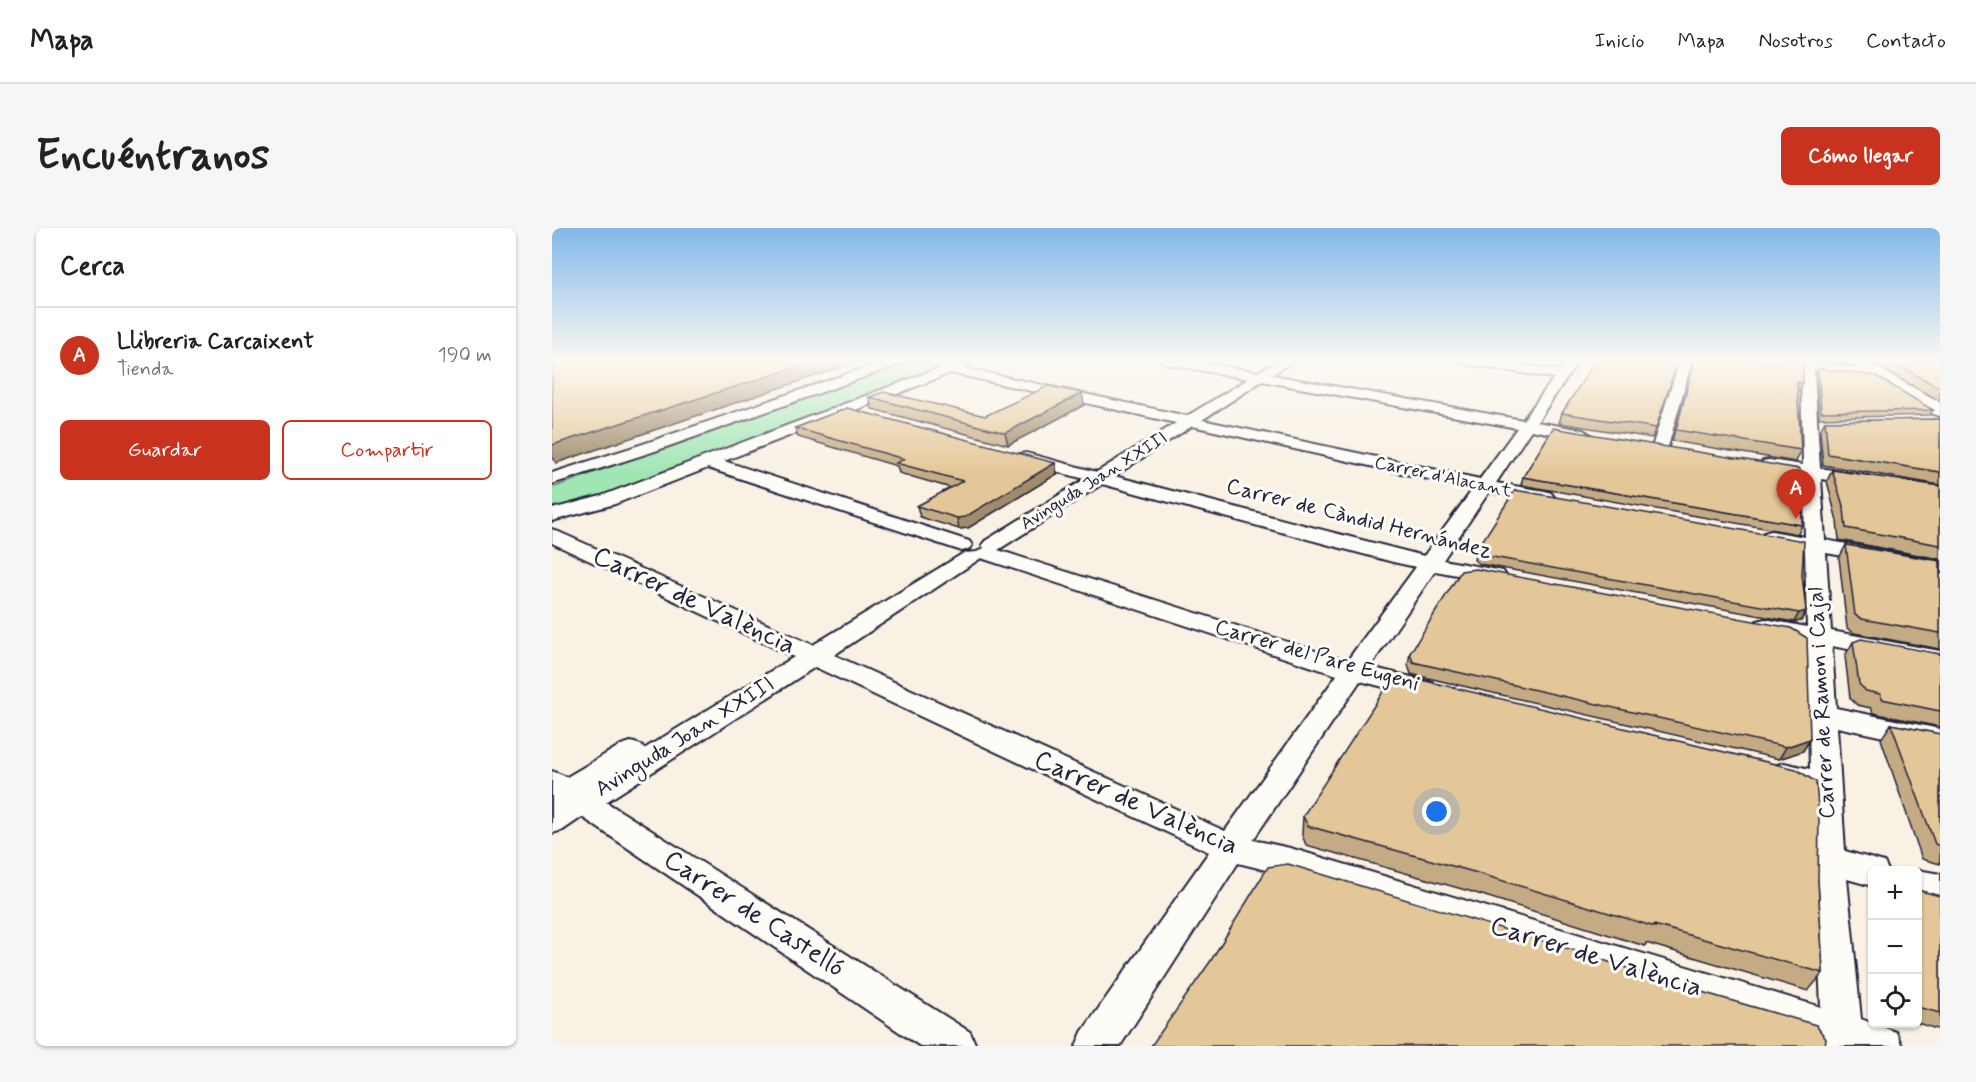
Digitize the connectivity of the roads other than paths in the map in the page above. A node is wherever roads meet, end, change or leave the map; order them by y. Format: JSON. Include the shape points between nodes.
{"nodes":[{"id":1,"x":790,"y":398,"type":"edge"},
{"id":2,"x":873,"y":398,"type":"edge"},
{"id":3,"x":1083,"y":398,"type":"edge"},
{"id":4,"x":1218,"y":398,"type":"edge"},
{"id":5,"x":1378,"y":398,"type":"edge"},
{"id":6,"x":1546,"y":398,"type":"edge"},
{"id":7,"x":1675,"y":398,"type":"edge"},
{"id":8,"x":1813,"y":398,"type":"edge"},
{"id":9,"x":1909,"y":398,"type":"edge"},
{"id":10,"x":845,"y":409,"type":"junction"},
{"id":11,"x":1936,"y":418,"type":"edge"},
{"id":12,"x":883,"y":419,"type":"edge"},
{"id":13,"x":1182,"y":420,"type":"junction"},
{"id":14,"x":1527,"y":425,"type":"junction"},
{"id":15,"x":1594,"y":436,"type":"edge"},
{"id":16,"x":1660,"y":447,"type":"edge"},
{"id":17,"x":649,"y":448,"type":"junction"},
{"id":18,"x":1003,"y":452,"type":"edge"},
{"id":19,"x":708,"y":462,"type":"junction"},
{"id":20,"x":1759,"y":463,"type":"edge"},
{"id":21,"x":1812,"y":472,"type":"junction"},
{"id":22,"x":1093,"y":476,"type":"junction"},
{"id":23,"x":552,"y":479,"type":"edge"},
{"id":24,"x":1872,"y":482,"type":"edge"},
{"id":25,"x":552,"y":485,"type":"edge"},
{"id":26,"x":1485,"y":486,"type":"junction"},
{"id":27,"x":1563,"y":500,"type":"edge"},
{"id":28,"x":608,"y":501,"type":"junction"},
{"id":29,"x":552,"y":515,"type":"edge"},
{"id":30,"x":552,"y":525,"type":"edge"},
{"id":31,"x":1752,"y":534,"type":"edge"},
{"id":32,"x":552,"y":535,"type":"edge"},
{"id":33,"x":1815,"y":545,"type":"junction"},
{"id":34,"x":974,"y":549,"type":"junction"},
{"id":35,"x":1428,"y":564,"type":"junction"},
{"id":36,"x":1940,"y":567,"type":"edge"},
{"id":37,"x":1512,"y":580,"type":"edge"},
{"id":38,"x":1741,"y":622,"type":"edge"},
{"id":39,"x":1820,"y":636,"type":"junction"},
{"id":40,"x":805,"y":654,"type":"junction"},
{"id":41,"x":1940,"y":659,"type":"edge"},
{"id":42,"x":1355,"y":672,"type":"junction"},
{"id":43,"x":1450,"y":694,"type":"edge"},
{"id":44,"x":1823,"y":715,"type":"junction"},
{"id":45,"x":1940,"y":739,"type":"edge"},
{"id":46,"x":1763,"y":769,"type":"edge"},
{"id":47,"x":1827,"y":784,"type":"junction"},
{"id":48,"x":561,"y":799,"type":"edge"},
{"id":49,"x":1231,"y":848,"type":"junction"},
{"id":50,"x":1829,"y":861,"type":"junction"},
{"id":51,"x":1868,"y":871,"type":"edge"},
{"id":52,"x":1922,"y":885,"type":"edge"},
{"id":53,"x":1940,"y":889,"type":"edge"},
{"id":54,"x":1842,"y":1040,"type":"edge"},
{"id":55,"x":956,"y":1046,"type":"edge"},
{"id":56,"x":1096,"y":1046,"type":"edge"},
{"id":57,"x":1882,"y":1046,"type":"edge"}],
"edges":[{"from":1,"to":17,"type":"street"},
{"from":2,"to":10,"type":"street"},
{"from":3,"to":13,"type":"street","name":"Carrer d'Alacant"},
{"from":4,"to":13,"type":"street","name":"Avinguda Joan XXIII"},
{"from":5,"to":14,"type":"street"},
{"from":6,"to":14,"type":"street"},
{"from":7,"to":16,"type":"street"},
{"from":8,"to":21,"type":"street","name":"Carrer de Ramon i Cajal","via":[[1817,424]]},
{"from":9,"to":11,"type":"street"},
{"from":10,"to":12,"type":"street"},
{"from":10,"to":19,"type":"street"},
{"from":13,"to":22,"type":"street","name":"Avinguda Joan XXIII"},
{"from":13,"to":26,"type":"street","name":"Carrer d'Alacant"},
{"from":14,"to":15,"type":"street"},
{"from":14,"to":26,"type":"street"},
{"from":17,"to":23,"type":"street"},
{"from":17,"to":25,"type":"street"},
{"from":18,"to":22,"type":"street","name":"Carrer de Càndid Hernández"},
{"from":19,"to":28,"type":"street"},
{"from":19,"to":34,"type":"street","name":"Carrer del Pare Eugeni"},
{"from":20,"to":21,"type":"street"},
{"from":21,"to":24,"type":"street"},
{"from":21,"to":33,"type":"street","name":"Carrer de Ramon i Cajal"},
{"from":22,"to":34,"type":"street","name":"Avinguda Joan XXIII"},
{"from":22,"to":35,"type":"street","name":"Carrer de Càndid Hernández"},
{"from":26,"to":27,"type":"street","name":"Carrer d'Alacant"},
{"from":26,"to":35,"type":"street"},
{"from":28,"to":29,"type":"street"},
{"from":28,"to":30,"type":"street"},
{"from":31,"to":33,"type":"street"},
{"from":32,"to":40,"type":"street","name":"Carrer de València"},
{"from":33,"to":36,"type":"street"},
{"from":33,"to":39,"type":"street","name":"Carrer de Ramon i Cajal"},
{"from":34,"to":40,"type":"street","name":"Avinguda Joan XXIII"},
{"from":34,"to":42,"type":"street","name":"Carrer del Pare Eugeni"},
{"from":35,"to":37,"type":"street","name":"Carrer de Càndid Hernández"},
{"from":35,"to":42,"type":"street"},
{"from":38,"to":39,"type":"street"},
{"from":39,"to":41,"type":"street"},
{"from":39,"to":44,"type":"street","name":"Carrer de Ramon i Cajal"},
{"from":40,"to":48,"type":"street","name":"Avinguda Joan XXIII"},
{"from":40,"to":49,"type":"street","name":"Carrer de València"},
{"from":42,"to":43,"type":"street","name":"Carrer del Pare Eugeni"},
{"from":42,"to":49,"type":"street"},
{"from":44,"to":45,"type":"street"},
{"from":44,"to":47,"type":"street","name":"Carrer de Ramon i Cajal"},
{"from":46,"to":47,"type":"street"},
{"from":47,"to":50,"type":"street","name":"Carrer de Ramon i Cajal"},
{"from":48,"to":55,"type":"street","name":"Carrer de Castelló"},
{"from":49,"to":54,"type":"street","name":"Carrer de València","via":[[1290,862]]},
{"from":49,"to":56,"type":"street"},
{"from":50,"to":51,"type":"street"},
{"from":50,"to":54,"type":"street","name":"Carrer de Ramon i Cajal"},
{"from":52,"to":53,"type":"street"},
{"from":54,"to":57,"type":"street","name":"Carrer de València"}]}
